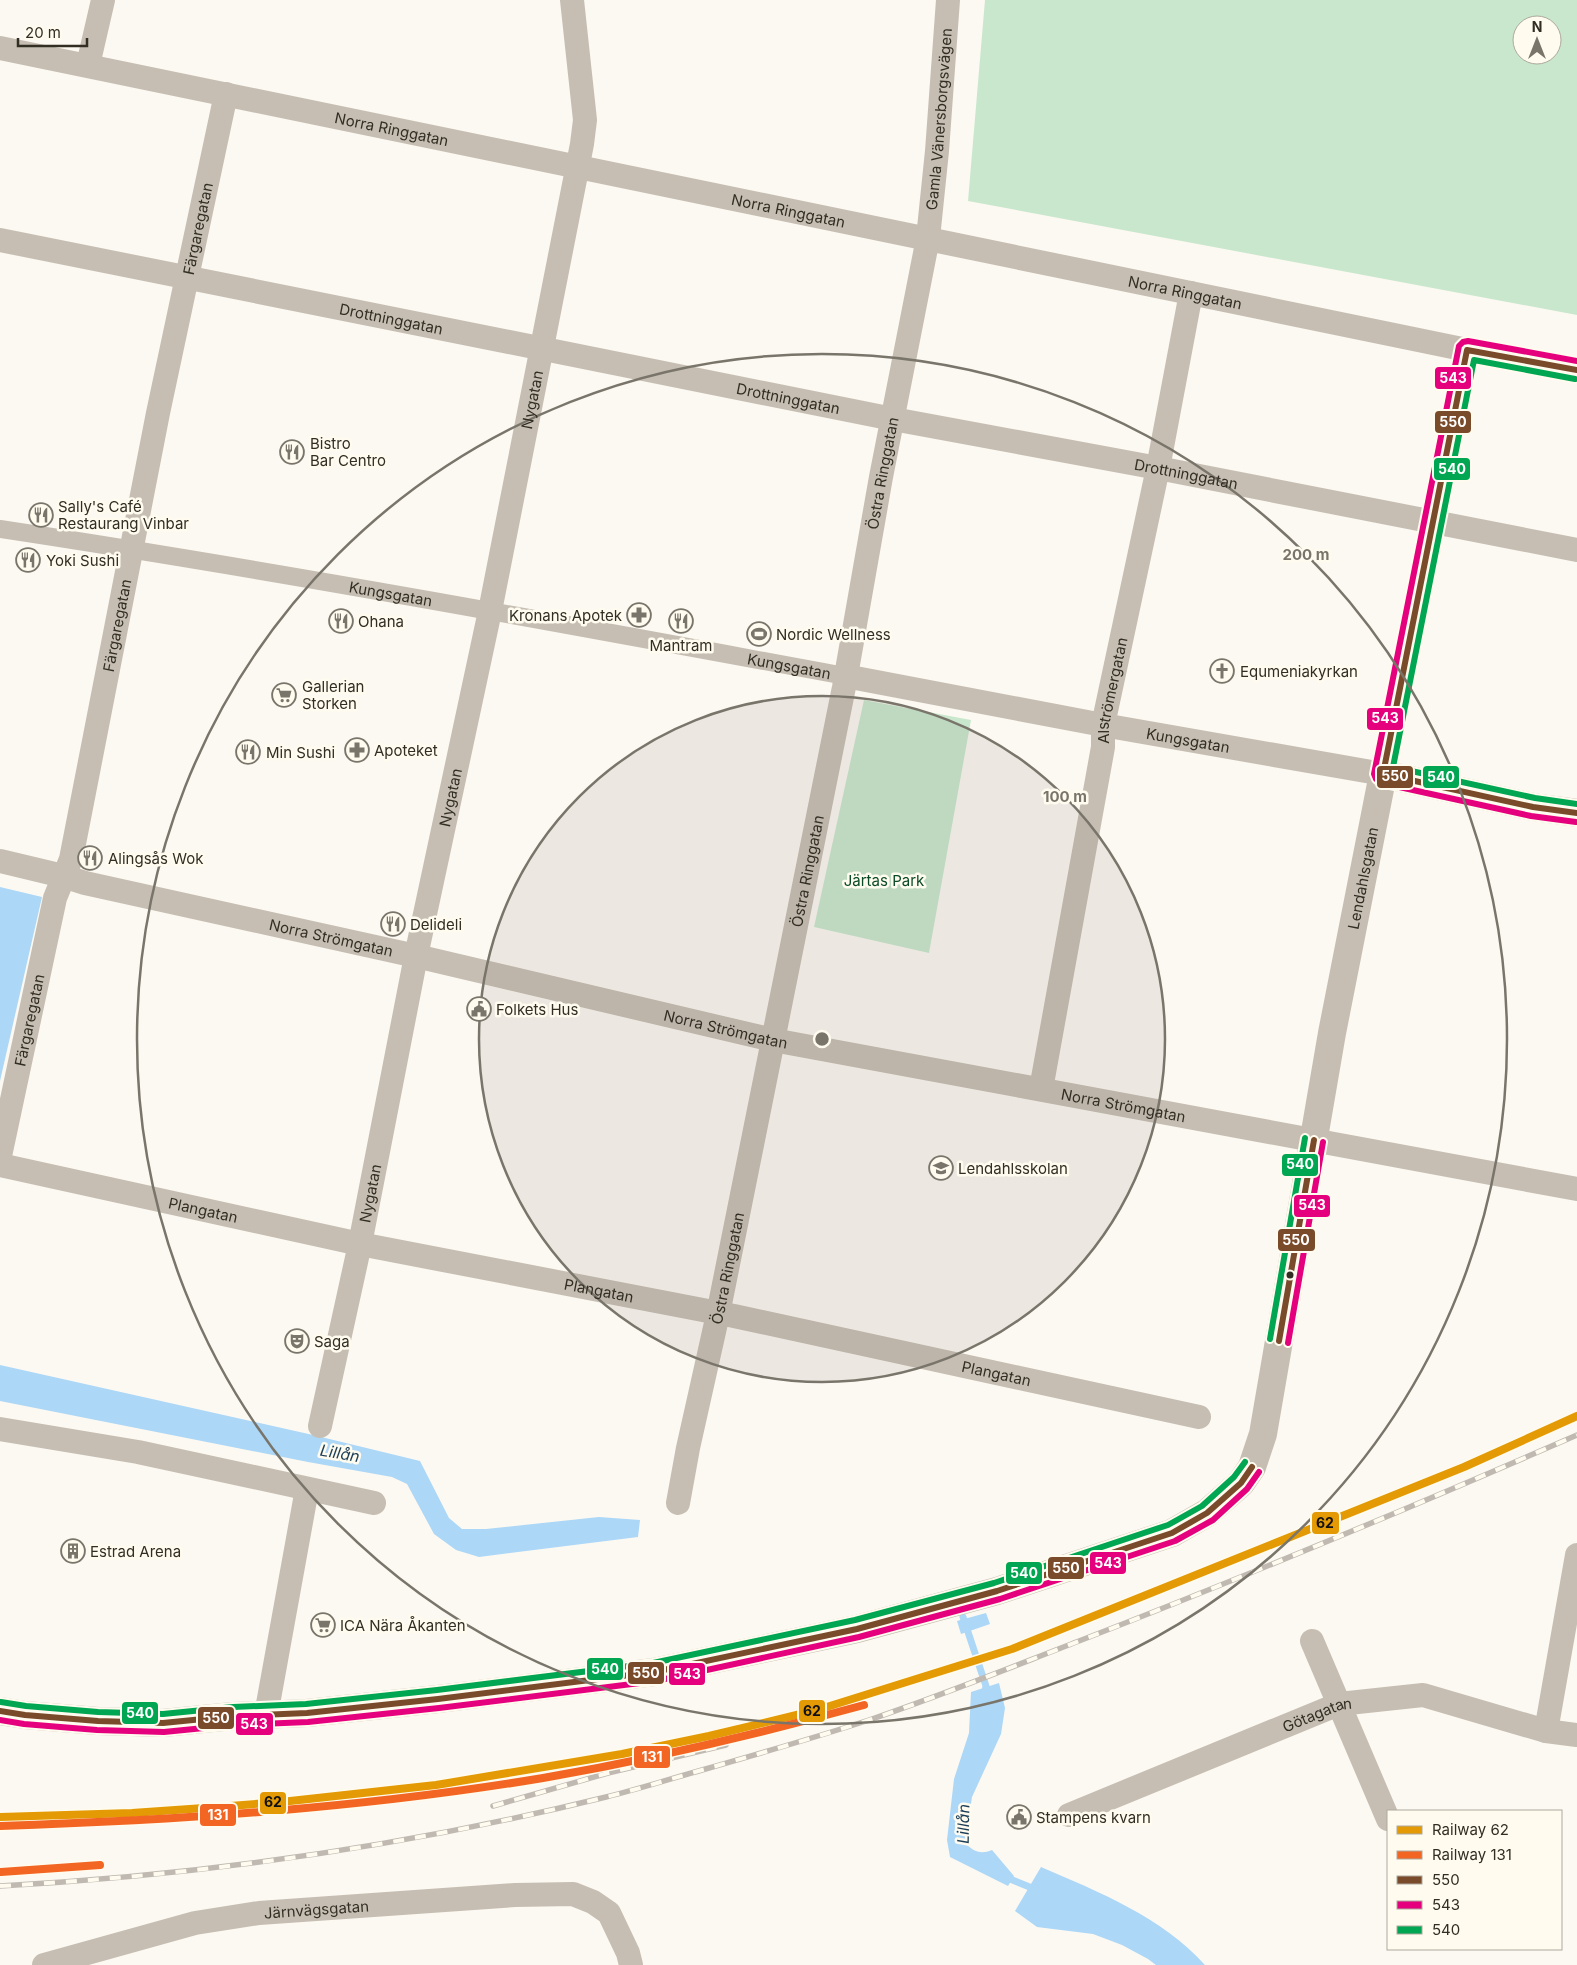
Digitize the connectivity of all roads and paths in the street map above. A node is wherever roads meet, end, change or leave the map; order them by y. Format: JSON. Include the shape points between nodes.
{"nodes":[{"id":1,"x":103,"y":0,"type":"edge"},
{"id":2,"x":572,"y":0,"type":"edge"},
{"id":3,"x":948,"y":0,"type":"edge"},
{"id":4,"x":0,"y":48,"type":"edge"},
{"id":5,"x":88,"y":65,"type":"junction"},
{"id":6,"x":226,"y":94,"type":"junction"},
{"id":7,"x":578,"y":166,"type":"junction"},
{"id":8,"x":928,"y":238,"type":"junction"},
{"id":9,"x":0,"y":240,"type":"edge"},
{"id":10,"x":188,"y":276,"type":"junction"},
{"id":11,"x":1192,"y":293,"type":"junction"},
{"id":12,"x":541,"y":350,"type":"junction"},
{"id":13,"x":1467,"y":350,"type":"junction"},
{"id":14,"x":1577,"y":370,"type":"edge"},
{"id":15,"x":893,"y":420,"type":"junction"},
{"id":16,"x":1158,"y":468,"type":"junction"},
{"id":17,"x":1433,"y":522,"type":"junction"},
{"id":18,"x":0,"y":529,"type":"edge"},
{"id":19,"x":132,"y":549,"type":"junction"},
{"id":20,"x":1577,"y":550,"type":"edge"},
{"id":21,"x":490,"y":611,"type":"junction"},
{"id":22,"x":845,"y":676,"type":"junction"},
{"id":23,"x":1103,"y":725,"type":"junction"},
{"id":24,"x":1383,"y":774,"type":"junction"},
{"id":25,"x":1577,"y":813,"type":"edge"},
{"id":26,"x":0,"y":862,"type":"edge"},
{"id":27,"x":64,"y":876,"type":"junction"},
{"id":28,"x":416,"y":956,"type":"junction"},
{"id":29,"x":773,"y":1040,"type":"junction"},
{"id":30,"x":1041,"y":1089,"type":"junction"},
{"id":31,"x":1314,"y":1140,"type":"junction"},
{"id":32,"x":0,"y":1156,"type":"edge"},
{"id":33,"x":0,"y":1165,"type":"edge"},
{"id":34,"x":1577,"y":1189,"type":"edge"},
{"id":35,"x":360,"y":1244,"type":"junction"},
{"id":36,"x":718,"y":1314,"type":"junction"},
{"id":37,"x":1199,"y":1417,"type":"dead end"},
{"id":38,"x":320,"y":1426,"type":"dead end"},
{"id":39,"x":0,"y":1429,"type":"edge"},
{"id":40,"x":307,"y":1489,"type":"junction"},
{"id":41,"x":374,"y":1503,"type":"dead end"},
{"id":42,"x":678,"y":1503,"type":"dead end"},
{"id":43,"x":1577,"y":1555,"type":"edge"},
{"id":44,"x":1312,"y":1640,"type":"dead end"},
{"id":45,"x":1339,"y":1704,"type":"junction"},
{"id":46,"x":0,"y":1711,"type":"edge"},
{"id":47,"x":266,"y":1715,"type":"junction"},
{"id":48,"x":1546,"y":1731,"type":"junction"},
{"id":49,"x":1577,"y":1734,"type":"edge"},
{"id":50,"x":1069,"y":1814,"type":"dead end"},
{"id":51,"x":1387,"y":1817,"type":"edge"},
{"id":52,"x":44,"y":1965,"type":"edge"},
{"id":53,"x":631,"y":1965,"type":"edge"}],
"edges":[{"from":1,"to":5,"type":"street"},
{"from":2,"to":7,"type":"street","name":"Nygatan","via":[[584,120]]},
{"from":3,"to":8,"type":"street","name":"Gamla Vänersborgsvägen"},
{"from":4,"to":5,"type":"street","name":"Norra Ringgatan"},
{"from":5,"to":6,"type":"street","name":"Norra Ringgatan"},
{"from":6,"to":7,"type":"street","name":"Norra Ringgatan"},
{"from":6,"to":10,"type":"street","name":"Färgaregatan"},
{"from":7,"to":8,"type":"street","name":"Norra Ringgatan"},
{"from":7,"to":12,"type":"street","name":"Nygatan"},
{"from":8,"to":11,"type":"street","name":"Norra Ringgatan"},
{"from":8,"to":15,"type":"street","name":"Östra Ringgatan"},
{"from":9,"to":10,"type":"street","name":"Drottninggatan"},
{"from":10,"to":12,"type":"street","name":"Drottninggatan"},
{"from":10,"to":19,"type":"street","name":"Färgaregatan"},
{"from":11,"to":13,"type":"street","name":"Norra Ringgatan"},
{"from":11,"to":16,"type":"street","name":"Alströmergatan"},
{"from":12,"to":15,"type":"street","name":"Drottninggatan"},
{"from":12,"to":21,"type":"street","name":"Nygatan"},
{"from":13,"to":14,"type":"street","name":"Norra Ringgatan"},
{"from":13,"to":17,"type":"street","name":"Lendahlsgatan"},
{"from":15,"to":16,"type":"street","name":"Drottninggatan"},
{"from":15,"to":22,"type":"street","name":"Östra Ringgatan"},
{"from":16,"to":17,"type":"street","name":"Drottninggatan"},
{"from":16,"to":23,"type":"street","name":"Alströmergatan"},
{"from":17,"to":20,"type":"street","name":"Drottninggatan"},
{"from":17,"to":24,"type":"street","name":"Lendahlsgatan"},
{"from":18,"to":19,"type":"street","name":"Kungsgatan"},
{"from":19,"to":21,"type":"street","name":"Kungsgatan"},
{"from":19,"to":27,"type":"street","name":"Färgaregatan","via":[[71,859]]},
{"from":21,"to":22,"type":"street","name":"Kungsgatan"},
{"from":21,"to":28,"type":"street","name":"Nygatan"},
{"from":22,"to":23,"type":"street","name":"Kungsgatan"},
{"from":22,"to":29,"type":"street","name":"Östra Ringgatan"},
{"from":23,"to":24,"type":"street","name":"Kungsgatan"},
{"from":23,"to":30,"type":"street","name":"Alströmergatan","via":[[1103,747]]},
{"from":24,"to":25,"type":"street","name":"Kungsgatan","via":[[1533,807]]},
{"from":24,"to":31,"type":"street","name":"Lendahlsgatan"},
{"from":26,"to":27,"type":"street","name":"Norra Strömgatan"},
{"from":27,"to":28,"type":"street","name":"Norra Strömgatan","via":[[85,884]]},
{"from":27,"to":32,"type":"street","name":"Färgaregatan","via":[[55,898]]},
{"from":28,"to":29,"type":"street","name":"Norra Strömgatan"},
{"from":28,"to":35,"type":"street","name":"Nygatan"},
{"from":29,"to":30,"type":"street","name":"Norra Strömgatan"},
{"from":29,"to":36,"type":"street","name":"Östra Ringgatan"},
{"from":30,"to":31,"type":"street","name":"Norra Strömgatan"},
{"from":31,"to":34,"type":"street","name":"Norra Strömgatan"},
{"from":31,"to":47,"type":"street","name":"Lendahlsgatan","via":[[1263,1434],[1252,1467],[1241,1483],[1207,1514],[1172,1532],[997,1591],[857,1629],[654,1672],[438,1699]]},
{"from":33,"to":35,"type":"street","name":"Plangatan"},
{"from":35,"to":36,"type":"street","name":"Plangatan"},
{"from":35,"to":38,"type":"street","name":"Nygatan"},
{"from":36,"to":37,"type":"street","name":"Plangatan"},
{"from":36,"to":42,"type":"street","name":"Östra Ringgatan"},
{"from":39,"to":40,"type":"street","via":[[138,1452]]},
{"from":40,"to":41,"type":"street"},
{"from":40,"to":47,"type":"street"},
{"from":43,"to":48,"type":"street"},
{"from":44,"to":45,"type":"street"},
{"from":45,"to":48,"type":"street","name":"Götagatan","via":[[1423,1695]]},
{"from":45,"to":50,"type":"street","name":"Götagatan"},
{"from":45,"to":51,"type":"street"},
{"from":46,"to":47,"type":"street","name":"Lendahlsgatan","via":[[98,1722],[163,1723]]},
{"from":48,"to":49,"type":"street","name":"Götagatan"},
{"from":52,"to":53,"type":"street","name":"Järnvägsgatan","via":[[195,1923],[259,1913],[572,1894],[609,1913]]}]}
